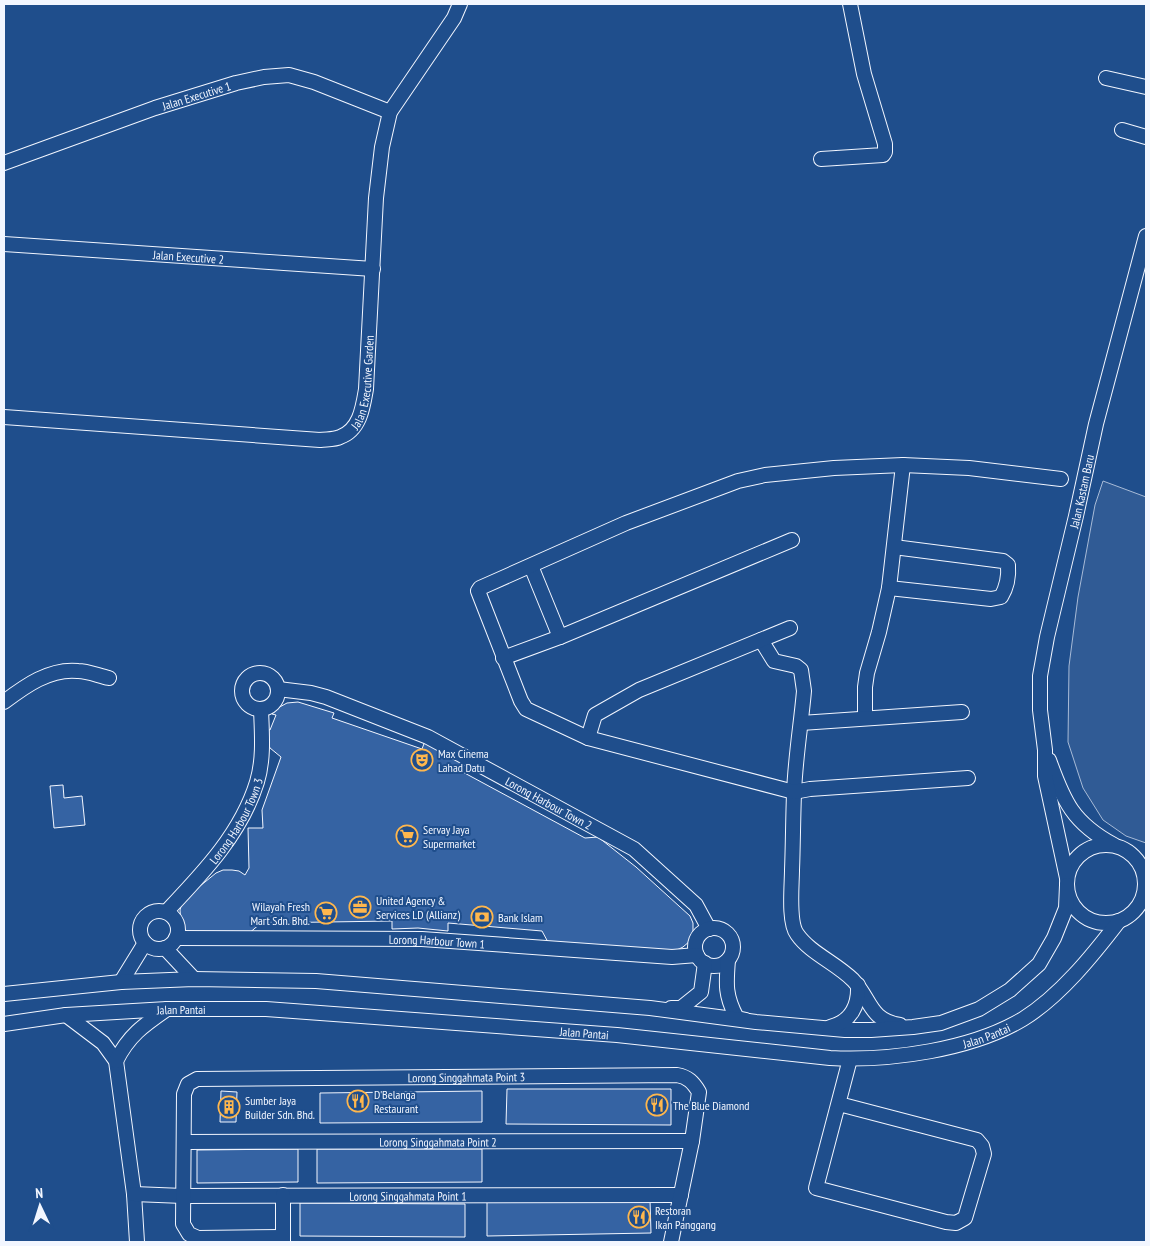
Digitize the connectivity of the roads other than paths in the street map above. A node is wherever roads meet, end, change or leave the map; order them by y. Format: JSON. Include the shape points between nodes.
{"nodes":[{"id":1,"x":460,"y":4,"type":"edge"},
{"id":2,"x":850,"y":4,"type":"edge"},
{"id":3,"x":1106,"y":78,"type":"dead end"},
{"id":4,"x":1146,"y":87,"type":"edge"},
{"id":5,"x":390,"y":112,"type":"junction"},
{"id":6,"x":1122,"y":130,"type":"dead end"},
{"id":7,"x":1146,"y":137,"type":"edge"},
{"id":8,"x":821,"y":159,"type":"dead end"},
{"id":9,"x":4,"y":164,"type":"edge"},
{"id":10,"x":1146,"y":236,"type":"edge"},
{"id":11,"x":4,"y":244,"type":"edge"},
{"id":12,"x":373,"y":269,"type":"junction"},
{"id":13,"x":4,"y":417,"type":"edge"},
{"id":14,"x":903,"y":465,"type":"junction"},
{"id":15,"x":1061,"y":479,"type":"dead end"},
{"id":16,"x":792,"y":540,"type":"dead end"},
{"id":17,"x":894,"y":547,"type":"junction"},
{"id":18,"x":531,"y":566,"type":"junction"},
{"id":19,"x":889,"y":588,"type":"junction"},
{"id":20,"x":790,"y":628,"type":"dead end"},
{"id":21,"x":560,"y":637,"type":"junction"},
{"id":22,"x":761,"y":640,"type":"junction"},
{"id":23,"x":503,"y":658,"type":"junction"},
{"id":24,"x":109,"y":678,"type":"dead end"},
{"id":25,"x":278,"y":688,"type":"junction"},
{"id":26,"x":4,"y":702,"type":"edge"},
{"id":27,"x":261,"y":710,"type":"junction"},
{"id":28,"x":962,"y":712,"type":"dead end"},
{"id":29,"x":865,"y":718,"type":"junction"},
{"id":30,"x":801,"y":723,"type":"junction"},
{"id":31,"x":588,"y":738,"type":"junction"},
{"id":32,"x":1045,"y":750,"type":"junction"},
{"id":33,"x":968,"y":778,"type":"dead end"},
{"id":34,"x":794,"y":792,"type":"junction"},
{"id":35,"x":1116,"y":846,"type":"junction"},
{"id":36,"x":1143,"y":865,"type":"edge"},
{"id":37,"x":1067,"y":882,"type":"junction"},
{"id":38,"x":166,"y":912,"type":"junction"},
{"id":39,"x":1146,"y":917,"type":"edge"},
{"id":40,"x":1123,"y":919,"type":"junction"},
{"id":41,"x":709,"y":929,"type":"junction"},
{"id":42,"x":176,"y":938,"type":"junction"},
{"id":43,"x":145,"y":943,"type":"junction"},
{"id":44,"x":165,"y":948,"type":"junction"},
{"id":45,"x":701,"y":959,"type":"junction"},
{"id":46,"x":728,"y":960,"type":"junction"},
{"id":47,"x":194,"y":979,"type":"junction"},
{"id":48,"x":121,"y":982,"type":"junction"},
{"id":49,"x":858,"y":985,"type":"junction"},
{"id":50,"x":4,"y":994,"type":"edge"},
{"id":51,"x":650,"y":1008,"type":"junction"},
{"id":52,"x":167,"y":1009,"type":"junction"},
{"id":53,"x":66,"y":1015,"type":"junction"},
{"id":54,"x":756,"y":1022,"type":"junction"},
{"id":55,"x":4,"y":1024,"type":"edge"},
{"id":56,"x":914,"y":1026,"type":"junction"},
{"id":57,"x":821,"y":1027,"type":"junction"},
{"id":58,"x":850,"y":1059,"type":"junction"},
{"id":59,"x":116,"y":1061,"type":"junction"},
{"id":60,"x":839,"y":1104,"type":"junction"},
{"id":61,"x":692,"y":1141,"type":"junction"},
{"id":62,"x":184,"y":1142,"type":"junction"},
{"id":63,"x":134,"y":1194,"type":"junction"},
{"id":64,"x":283,"y":1195,"type":"junction"},
{"id":65,"x":681,"y":1195,"type":"junction"},
{"id":66,"x":183,"y":1196,"type":"junction"},
{"id":67,"x":282,"y":1240,"type":"edge"},
{"id":68,"x":137,"y":1242,"type":"edge"},
{"id":69,"x":672,"y":1242,"type":"edge"}],
"edges":[{"from":1,"to":5,"type":"street","name":"Jalan Executive Garden","via":[[454,18]]},
{"from":2,"to":8,"type":"street","via":[[885,152],[874,156]]},
{"from":3,"to":4,"type":"street"},
{"from":5,"to":9,"type":"street","name":"Jalan Executive 1","via":[[289,75],[264,77],[155,108]]},
{"from":5,"to":12,"type":"street","name":"Jalan Executive Garden","via":[[376,198]]},
{"from":6,"to":7,"type":"street"},
{"from":10,"to":32,"type":"street","name":"Jalan Kastam Baru","via":[[1096,424],[1047,637],[1040,676]]},
{"from":11,"to":12,"type":"street","name":"Jalan Executive 2"},
{"from":12,"to":13,"type":"street","name":"Jalan Executive Garden","via":[[362,411],[353,429],[340,437],[320,440]]},
{"from":14,"to":15,"type":"street","via":[[969,468]]},
{"from":14,"to":17,"type":"street"},
{"from":14,"to":18,"type":"street","via":[[834,468],[738,481],[626,524]]},
{"from":16,"to":21,"type":"street"},
{"from":17,"to":19,"type":"street"},
{"from":17,"to":19,"type":"street","via":[[1002,560],[1008,565],[1009,575],[1006,590],[992,599]]},
{"from":18,"to":21,"type":"street"},
{"from":18,"to":23,"type":"street","via":[[478,591]]},
{"from":19,"to":29,"type":"street","via":[[867,673]]},
{"from":20,"to":22,"type":"street"},
{"from":21,"to":23,"type":"street"},
{"from":22,"to":30,"type":"street","via":[[774,661],[801,670],[804,691]]},
{"from":22,"to":31,"type":"street","via":[[639,690],[595,714]]},
{"from":23,"to":31,"type":"street","via":[[526,709]]},
{"from":24,"to":26,"type":"street","via":[[79,670],[63,671],[34,682]]},
{"from":25,"to":27,"type":"street","via":[[274,703]]},
{"from":25,"to":27,"type":"street","via":[[276,681],[263,673],[248,677],[242,691],[243,698],[254,709]]},
{"from":25,"to":41,"type":"street","name":"Lorong Harbour Town 2","via":[[326,697],[428,737],[634,849],[696,905]]},
{"from":27,"to":38,"type":"street","name":"Lorong Harbour Town 3","via":[[262,758],[257,782],[244,811],[206,870]]},
{"from":28,"to":29,"type":"street"},
{"from":29,"to":30,"type":"street"},
{"from":30,"to":34,"type":"street"},
{"from":31,"to":34,"type":"street"},
{"from":32,"to":35,"type":"street","name":"Jalan Kastam Baru","via":[[1061,796],[1079,821],[1096,836]]},
{"from":32,"to":37,"type":"street","name":"Jalan Kastam Baru","via":[[1045,776]]},
{"from":33,"to":34,"type":"street"},
{"from":34,"to":49,"type":"street","via":[[792,893],[796,933]]},
{"from":35,"to":36,"type":"street","via":[[1125,849]]},
{"from":35,"to":37,"type":"street","via":[[1090,848],[1079,856],[1071,866]]},
{"from":36,"to":40,"type":"street","via":[[1146,886],[1143,898],[1137,909]]},
{"from":37,"to":40,"type":"street","via":[[1069,897],[1084,916],[1095,922],[1107,923]]},
{"from":37,"to":56,"type":"street","name":"Jalan Pantai","via":[[1066,908],[1039,964],[1010,990],[979,1009],[941,1023]]},
{"from":38,"to":42,"type":"street","via":[[175,920]]},
{"from":38,"to":43,"type":"street","via":[[153,912],[143,919],[140,932]]},
{"from":39,"to":40,"type":"street"},
{"from":40,"to":58,"type":"street","name":"Jalan Pantai","via":[[1074,975],[1024,1018],[965,1044]]},
{"from":41,"to":45,"type":"street","via":[[696,942]]},
{"from":41,"to":46,"type":"street","via":[[721,929],[730,937],[733,949]]},
{"from":42,"to":44,"type":"street"},
{"from":42,"to":45,"type":"street","name":"Lorong Harbour Town 1","via":[[422,939]]},
{"from":43,"to":44,"type":"street","via":[[154,948]]},
{"from":43,"to":48,"type":"street"},
{"from":44,"to":47,"type":"street"},
{"from":45,"to":46,"type":"street","via":[[717,965]]},
{"from":45,"to":51,"type":"street","via":[[701,992],[693,1000],[681,1008]]},
{"from":46,"to":54,"type":"street","via":[[726,985],[729,1003],[737,1018]]},
{"from":47,"to":48,"type":"street","name":"Jalan Pantai"},
{"from":47,"to":51,"type":"street","name":"Jalan Pantai","via":[[316,981]]},
{"from":48,"to":50,"type":"street","name":"Jalan Pantai"},
{"from":49,"to":56,"type":"street","via":[[885,1021]]},
{"from":49,"to":57,"type":"street","via":[[856,1006],[850,1015],[842,1022]]},
{"from":51,"to":54,"type":"street","name":"Jalan Pantai"},
{"from":52,"to":53,"type":"street","name":"Jalan Pantai"},
{"from":52,"to":58,"type":"street","name":"Jalan Pantai","via":[[318,1012],[617,1035]]},
{"from":52,"to":59,"type":"street","via":[[129,1038]]},
{"from":53,"to":55,"type":"street","name":"Jalan Pantai"},
{"from":53,"to":59,"type":"street","via":[[103,1043]]},
{"from":54,"to":57,"type":"street","name":"Jalan Pantai"},
{"from":56,"to":57,"type":"street","name":"Jalan Pantai","via":[[858,1030]]},
{"from":58,"to":60,"type":"street"},
{"from":59,"to":63,"type":"street"},
{"from":60,"to":60,"type":"street","via":[[816,1188],[946,1222],[956,1223],[965,1218],[984,1154],[977,1140]]},
{"from":61,"to":62,"type":"street","name":"Lorong Singgahmata Point 2"},
{"from":61,"to":62,"type":"street","name":"Lorong Singgahmata Point 3","via":[[699,1092],[685,1076],[677,1075],[197,1079],[188,1084],[184,1094]]},
{"from":61,"to":65,"type":"street","name":"Lorong Singgahmata Point 3"},
{"from":62,"to":66,"type":"street","name":"Lorong Singgahmata Point 3"},
{"from":63,"to":66,"type":"street","name":"Lorong Singgahmata Point 1"},
{"from":63,"to":68,"type":"street"},
{"from":64,"to":65,"type":"street","name":"Lorong Singgahmata Point 1"},
{"from":64,"to":66,"type":"street","name":"Lorong Singgahmata Point 1"},
{"from":64,"to":67,"type":"street"},
{"from":65,"to":69,"type":"street","name":"Lorong Singgahmata Point 3"},
{"from":66,"to":67,"type":"street","name":"Lorong Singgahmata Point 3","via":[[183,1224],[189,1234],[198,1238]]}]}
